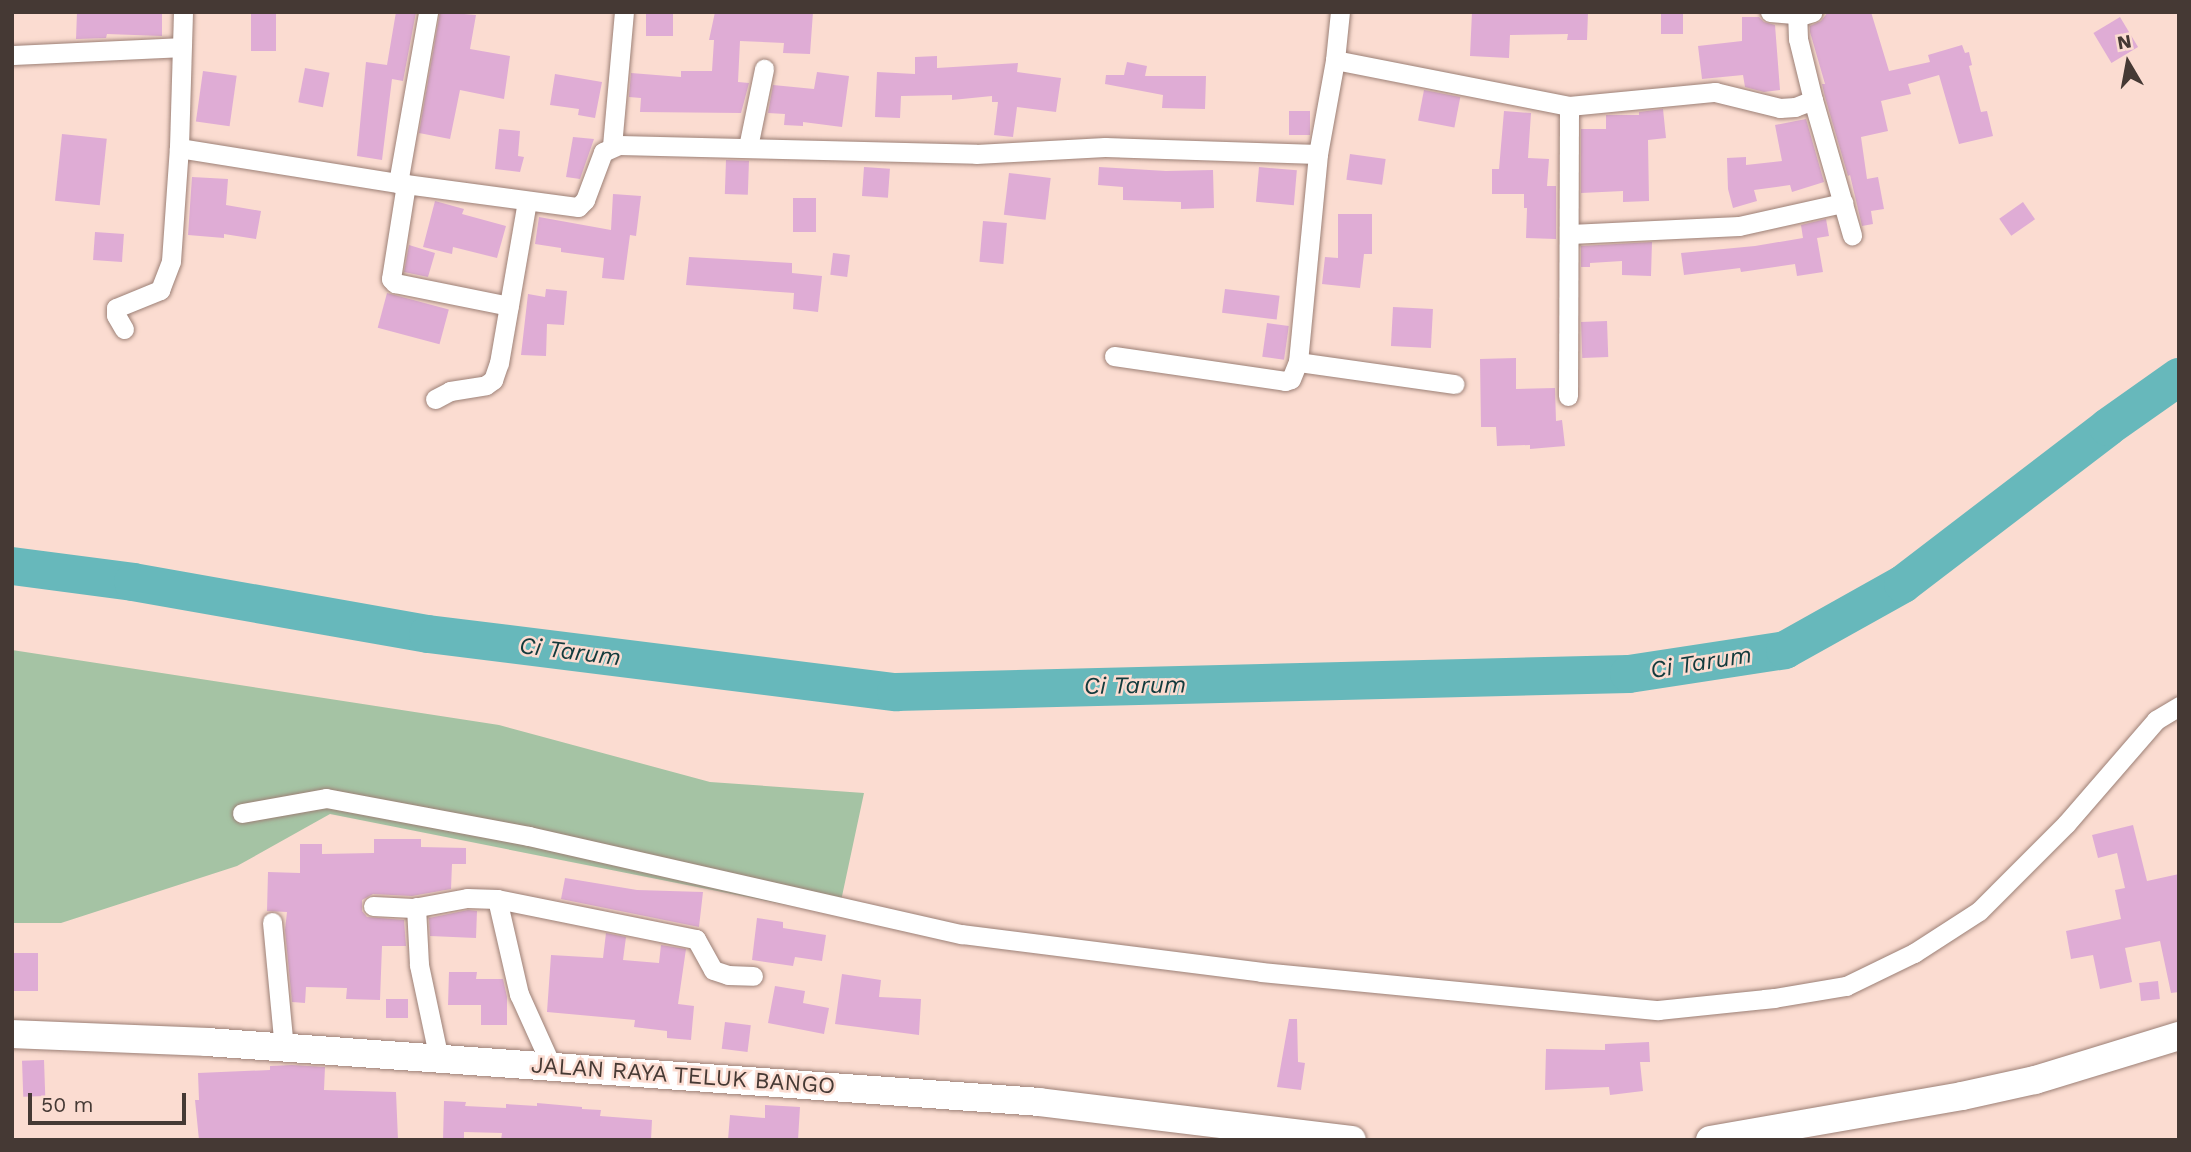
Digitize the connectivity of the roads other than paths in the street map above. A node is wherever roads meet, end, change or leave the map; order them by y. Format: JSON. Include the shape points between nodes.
{"nodes":[{"id":1,"x":183,"y":12,"type":"edge"},
{"id":2,"x":428,"y":12,"type":"edge"},
{"id":3,"x":624,"y":12,"type":"edge"},
{"id":4,"x":1340,"y":12,"type":"edge"},
{"id":5,"x":1770,"y":12,"type":"edge"},
{"id":6,"x":1805,"y":14,"type":"edge"},
{"id":7,"x":180,"y":47,"type":"junction"},
{"id":8,"x":12,"y":55,"type":"edge"},
{"id":9,"x":1335,"y":60,"type":"junction"},
{"id":10,"x":764,"y":69,"type":"dead end"},
{"id":11,"x":1813,"y":100,"type":"junction"},
{"id":12,"x":1569,"y":106,"type":"junction"},
{"id":13,"x":611,"y":146,"type":"junction"},
{"id":14,"x":748,"y":147,"type":"junction"},
{"id":15,"x":179,"y":148,"type":"junction"},
{"id":16,"x":1318,"y":154,"type":"junction"},
{"id":17,"x":402,"y":184,"type":"junction"},
{"id":18,"x":527,"y":201,"type":"junction"},
{"id":19,"x":1843,"y":203,"type":"junction"},
{"id":20,"x":1570,"y":234,"type":"junction"},
{"id":21,"x":1852,"y":235,"type":"dead end"},
{"id":22,"x":509,"y":306,"type":"junction"},
{"id":23,"x":124,"y":329,"type":"dead end"},
{"id":24,"x":1114,"y":356,"type":"dead end"},
{"id":25,"x":1298,"y":362,"type":"junction"},
{"id":26,"x":1454,"y":384,"type":"dead end"},
{"id":27,"x":1568,"y":396,"type":"dead end"},
{"id":28,"x":435,"y":399,"type":"dead end"},
{"id":29,"x":2179,"y":706,"type":"edge"},
{"id":30,"x":242,"y":813,"type":"dead end"},
{"id":31,"x":497,"y":899,"type":"junction"},
{"id":32,"x":373,"y":906,"type":"dead end"},
{"id":33,"x":416,"y":907,"type":"junction"},
{"id":34,"x":272,"y":922,"type":"dead end"},
{"id":35,"x":753,"y":976,"type":"dead end"},
{"id":36,"x":12,"y":1034,"type":"edge"},
{"id":37,"x":2179,"y":1036,"type":"edge"},
{"id":38,"x":284,"y":1048,"type":"junction"},
{"id":39,"x":439,"y":1059,"type":"junction"},
{"id":40,"x":551,"y":1065,"type":"junction"},
{"id":41,"x":1352,"y":1140,"type":"edge"},
{"id":42,"x":1710,"y":1140,"type":"edge"}],
"edges":[{"from":1,"to":7,"type":"street"},
{"from":2,"to":17,"type":"street"},
{"from":3,"to":13,"type":"street"},
{"from":4,"to":9,"type":"street"},
{"from":5,"to":6,"type":"street"},
{"from":6,"to":11,"type":"street","via":[[1798,39]]},
{"from":7,"to":8,"type":"street"},
{"from":7,"to":15,"type":"street"},
{"from":9,"to":12,"type":"street"},
{"from":9,"to":16,"type":"street"},
{"from":10,"to":14,"type":"street"},
{"from":11,"to":12,"type":"street","via":[[1780,108],[1716,92]]},
{"from":11,"to":19,"type":"street"},
{"from":12,"to":20,"type":"street"},
{"from":13,"to":14,"type":"street"},
{"from":13,"to":18,"type":"street","via":[[601,154],[582,205]]},
{"from":14,"to":16,"type":"street","via":[[976,154],[1157,147]]},
{"from":15,"to":17,"type":"street"},
{"from":15,"to":23,"type":"street","via":[[168,272],[153,296],[117,306],[116,315]]},
{"from":16,"to":25,"type":"street"},
{"from":17,"to":18,"type":"street"},
{"from":17,"to":22,"type":"street","via":[[391,279]]},
{"from":18,"to":22,"type":"street"},
{"from":19,"to":20,"type":"street","via":[[1739,226]]},
{"from":19,"to":21,"type":"street"},
{"from":20,"to":27,"type":"street"},
{"from":22,"to":28,"type":"street","via":[[493,380]]},
{"from":24,"to":25,"type":"street","via":[[1285,381],[1294,376]]},
{"from":25,"to":26,"type":"street"},
{"from":29,"to":30,"type":"street","via":[[2155,720],[2066,824],[1979,911],[1914,953],[1846,986],[1658,1010],[1261,972],[962,934],[529,836],[326,798]]},
{"from":31,"to":33,"type":"street","via":[[467,898]]},
{"from":31,"to":35,"type":"street","via":[[696,939],[713,970]]},
{"from":31,"to":40,"type":"street","via":[[519,994]]},
{"from":32,"to":33,"type":"street"},
{"from":33,"to":39,"type":"street","via":[[419,965]]},
{"from":34,"to":38,"type":"street"},
{"from":36,"to":38,"type":"main road","name":"JALAN RAYA TELUK BANGO"},
{"from":37,"to":42,"type":"main road","via":[[2011,1086]]},
{"from":38,"to":39,"type":"main road","name":"JALAN RAYA TELUK BANGO"},
{"from":39,"to":40,"type":"main road","name":"JALAN RAYA TELUK BANGO"},
{"from":40,"to":41,"type":"main road","name":"JALAN RAYA TELUK BANGO","via":[[1039,1102]]}]}
